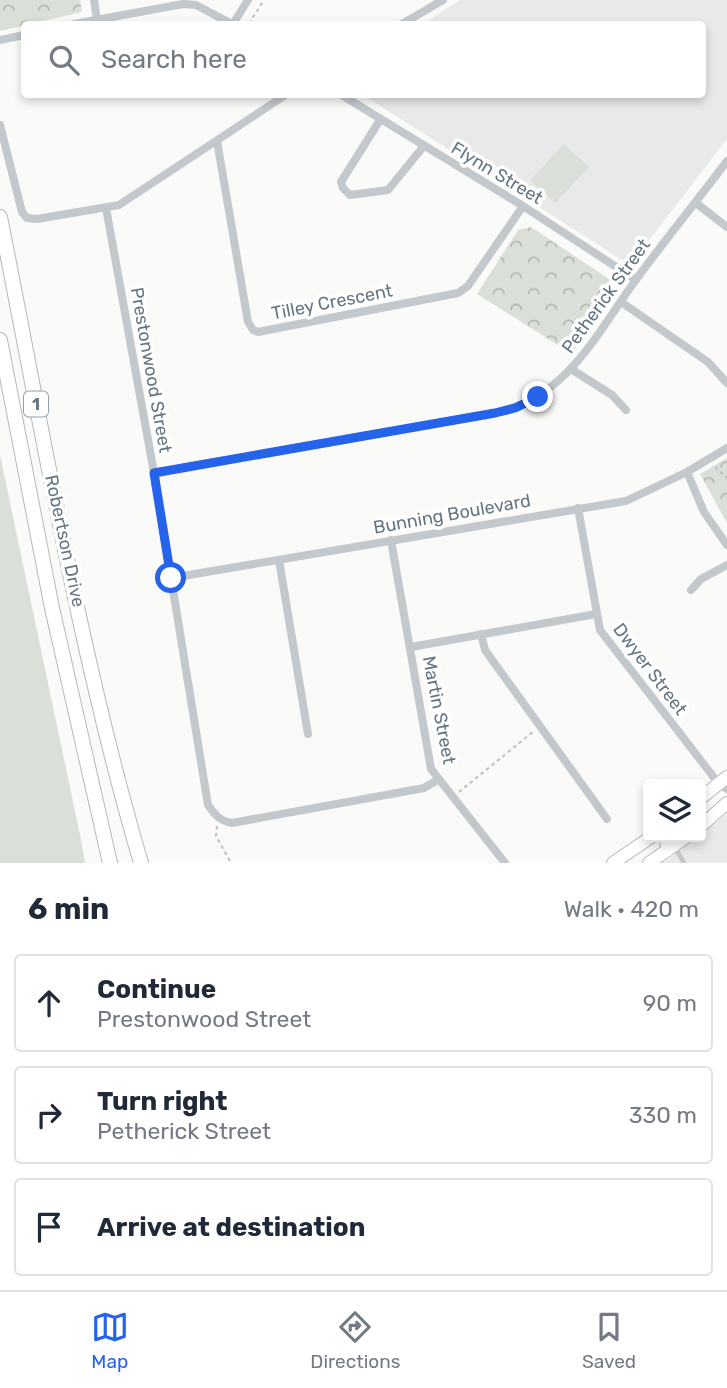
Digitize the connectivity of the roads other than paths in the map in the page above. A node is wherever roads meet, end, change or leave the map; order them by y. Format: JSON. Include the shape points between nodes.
{"nodes":[{"id":1,"x":94,"y":0,"type":"edge"},
{"id":2,"x":248,"y":0,"type":"edge"},
{"id":3,"x":443,"y":0,"type":"edge"},
{"id":4,"x":97,"y":20,"type":"junction"},
{"id":5,"x":116,"y":20,"type":"edge"},
{"id":6,"x":91,"y":21,"type":"edge"},
{"id":7,"x":226,"y":21,"type":"edge"},
{"id":8,"x":234,"y":21,"type":"edge"},
{"id":9,"x":406,"y":21,"type":"edge"},
{"id":10,"x":21,"y":36,"type":"edge"},
{"id":11,"x":0,"y":40,"type":"edge"},
{"id":12,"x":281,"y":98,"type":"edge"},
{"id":13,"x":346,"y":98,"type":"edge"},
{"id":14,"x":380,"y":120,"type":"junction"},
{"id":15,"x":0,"y":125,"type":"edge"},
{"id":16,"x":217,"y":141,"type":"junction"},
{"id":17,"x":423,"y":146,"type":"junction"},
{"id":18,"x":727,"y":161,"type":"edge"},
{"id":19,"x":696,"y":203,"type":"junction"},
{"id":20,"x":523,"y":206,"type":"junction"},
{"id":21,"x":106,"y":208,"type":"junction"},
{"id":22,"x":0,"y":217,"type":"edge"},
{"id":23,"x":727,"y":227,"type":"edge"},
{"id":24,"x":636,"y":280,"type":"junction"},
{"id":25,"x":621,"y":302,"type":"junction"},
{"id":26,"x":0,"y":340,"type":"edge"},
{"id":27,"x":571,"y":369,"type":"junction"},
{"id":28,"x":727,"y":383,"type":"edge"},
{"id":29,"x":625,"y":410,"type":"dead end"},
{"id":30,"x":727,"y":448,"type":"edge"},
{"id":31,"x":687,"y":472,"type":"junction"},
{"id":32,"x":154,"y":473,"type":"junction"},
{"id":33,"x":578,"y":508,"type":"junction"},
{"id":34,"x":391,"y":540,"type":"junction"},
{"id":35,"x":727,"y":545,"type":"edge"},
{"id":36,"x":279,"y":560,"type":"junction"},
{"id":37,"x":727,"y":565,"type":"edge"},
{"id":38,"x":171,"y":578,"type":"junction"},
{"id":39,"x":691,"y":590,"type":"dead end"},
{"id":40,"x":596,"y":614,"type":"junction"},
{"id":41,"x":481,"y":634,"type":"junction"},
{"id":42,"x":411,"y":647,"type":"junction"},
{"id":43,"x":308,"y":734,"type":"dead end"},
{"id":44,"x":439,"y":779,"type":"junction"},
{"id":45,"x":724,"y":783,"type":"edge"},
{"id":46,"x":92,"y":789,"type":"junction"},
{"id":47,"x":706,"y":795,"type":"edge"},
{"id":48,"x":727,"y":803,"type":"edge"},
{"id":49,"x":607,"y":819,"type":"dead end"},
{"id":50,"x":706,"y":821,"type":"edge"},
{"id":51,"x":644,"y":842,"type":"edge"},
{"id":52,"x":672,"y":848,"type":"edge"},
{"id":53,"x":633,"y":850,"type":"junction"},
{"id":54,"x":100,"y":863,"type":"edge"},
{"id":55,"x":110,"y":863,"type":"edge"},
{"id":56,"x":141,"y":863,"type":"edge"},
{"id":57,"x":505,"y":863,"type":"edge"},
{"id":58,"x":612,"y":863,"type":"edge"},
{"id":59,"x":649,"y":863,"type":"edge"}],
"edges":[{"from":1,"to":4,"type":"street"},
{"from":2,"to":8,"type":"street"},
{"from":3,"to":9,"type":"street"},
{"from":4,"to":5,"type":"street"},
{"from":4,"to":6,"type":"street"},
{"from":5,"to":7,"type":"street","via":[[188,4]]},
{"from":10,"to":11,"type":"street"},
{"from":12,"to":16,"type":"street"},
{"from":13,"to":14,"type":"street","name":"Flynn Street"},
{"from":14,"to":17,"type":"street","name":"Flynn Street"},
{"from":14,"to":17,"type":"street","via":[[341,182],[345,192],[388,190]]},
{"from":15,"to":21,"type":"street","via":[[24,215],[32,219]]},
{"from":16,"to":20,"type":"street","name":"Tilley Crescent","via":[[248,322],[258,332],[458,293],[468,286]]},
{"from":16,"to":21,"type":"street","via":[[118,205]]},
{"from":17,"to":20,"type":"street","name":"Flynn Street"},
{"from":18,"to":19,"type":"street","name":"Petherick Street"},
{"from":19,"to":23,"type":"street"},
{"from":19,"to":24,"type":"street","name":"Petherick Street"},
{"from":20,"to":24,"type":"street","name":"Flynn Street"},
{"from":21,"to":32,"type":"street","name":"Prestonwood Street"},
{"from":22,"to":56,"type":"highway","name":"Robertson Drive","number":"1","via":[[93,677]]},
{"from":24,"to":25,"type":"street","name":"Petherick Street"},
{"from":25,"to":27,"type":"street","name":"Petherick Street"},
{"from":25,"to":28,"type":"street","via":[[708,362]]},
{"from":26,"to":46,"type":"highway","name":"Robertson Drive","number":"1","via":[[51,608]]},
{"from":27,"to":29,"type":"street","via":[[612,395]]},
{"from":27,"to":32,"type":"street","name":"Petherick Street","via":[[538,397],[508,410]]},
{"from":30,"to":31,"type":"street","name":"Bunning Boulevard"},
{"from":31,"to":33,"type":"street","name":"Bunning Boulevard","via":[[625,501]]},
{"from":31,"to":35,"type":"street","via":[[704,512]]},
{"from":32,"to":38,"type":"street","name":"Prestonwood Street"},
{"from":33,"to":34,"type":"street","name":"Bunning Boulevard"},
{"from":33,"to":40,"type":"street","name":"Dwyer Street"},
{"from":34,"to":36,"type":"street","name":"Bunning Boulevard"},
{"from":34,"to":42,"type":"street","name":"Martin Street"},
{"from":36,"to":38,"type":"street","name":"Bunning Boulevard"},
{"from":36,"to":43,"type":"street"},
{"from":37,"to":39,"type":"street"},
{"from":38,"to":44,"type":"street","name":"Prestonwood Street","via":[[208,805],[220,819],[232,823],[424,788]]},
{"from":40,"to":41,"type":"street"},
{"from":40,"to":45,"type":"street","name":"Dwyer Street","via":[[600,630]]},
{"from":41,"to":42,"type":"street"},
{"from":41,"to":49,"type":"street","via":[[485,650]]},
{"from":42,"to":44,"type":"street","name":"Martin Street","via":[[431,769]]},
{"from":44,"to":57,"type":"street","name":"Martin Street"},
{"from":45,"to":47,"type":"main road"},
{"from":46,"to":54,"type":"highway","number":"1"},
{"from":46,"to":55,"type":"highway","name":"Robertson Drive","number":"1"},
{"from":48,"to":50,"type":"main road"},
{"from":51,"to":53,"type":"main road"},
{"from":52,"to":53,"type":"main road","via":[[653,841]]},
{"from":52,"to":59,"type":"main road"},
{"from":53,"to":58,"type":"main road"}]}
